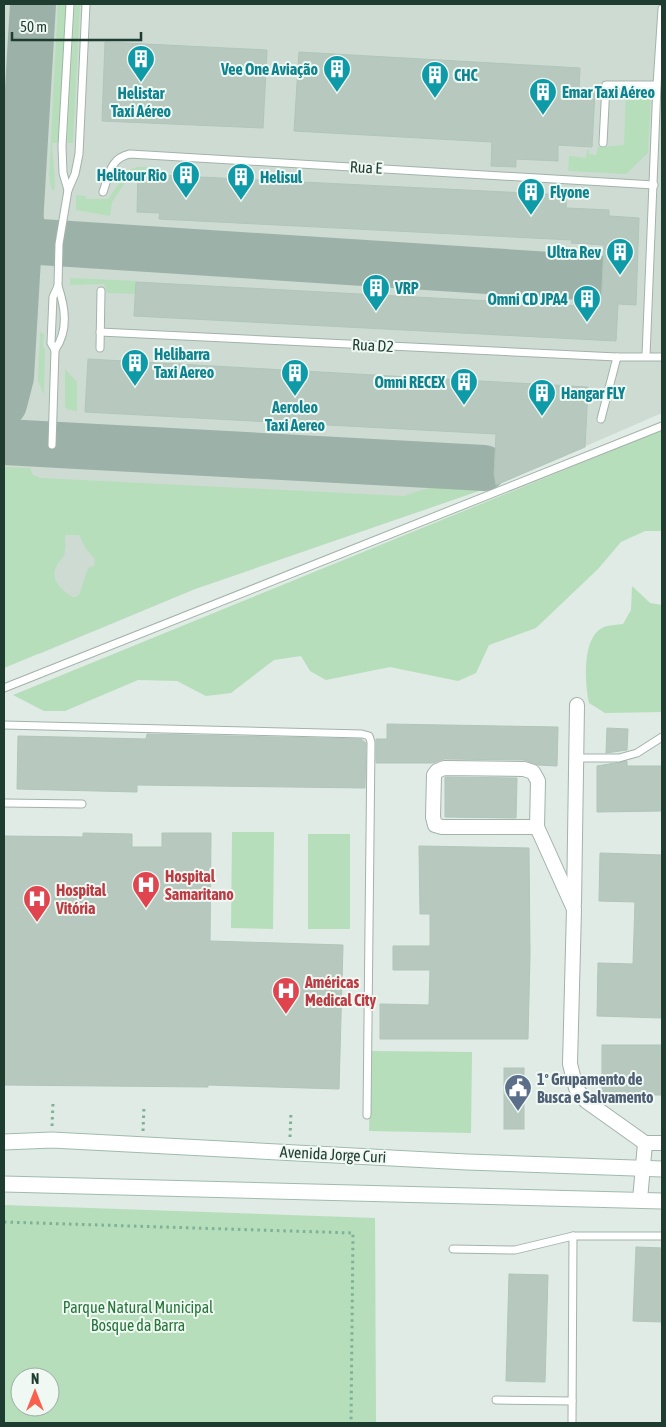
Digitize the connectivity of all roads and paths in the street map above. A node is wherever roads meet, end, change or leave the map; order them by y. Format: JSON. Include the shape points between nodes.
{"nodes":[{"id":1,"x":70,"y":4,"type":"edge"},
{"id":2,"x":86,"y":4,"type":"edge"},
{"id":3,"x":662,"y":9,"type":"edge"},
{"id":4,"x":657,"y":86,"type":"junction"},
{"id":5,"x":603,"y":143,"type":"dead end"},
{"id":6,"x":654,"y":185,"type":"junction"},
{"id":7,"x":68,"y":190,"type":"junction"},
{"id":8,"x":103,"y":192,"type":"dead end"},
{"id":9,"x":58,"y":286,"type":"junction"},
{"id":10,"x":101,"y":291,"type":"dead end"},
{"id":11,"x":100,"y":332,"type":"junction"},
{"id":12,"x":100,"y":348,"type":"dead end"},
{"id":13,"x":55,"y":350,"type":"junction"},
{"id":14,"x":646,"y":356,"type":"junction"},
{"id":15,"x":662,"y":356,"type":"edge"},
{"id":16,"x":617,"y":357,"type":"junction"},
{"id":17,"x":600,"y":419,"type":"dead end"},
{"id":18,"x":662,"y":426,"type":"edge"},
{"id":19,"x":52,"y":444,"type":"dead end"},
{"id":20,"x":4,"y":688,"type":"edge"},
{"id":21,"x":577,"y":705,"type":"dead end"},
{"id":22,"x":4,"y":725,"type":"edge"},
{"id":23,"x":662,"y":737,"type":"edge"},
{"id":24,"x":576,"y":758,"type":"junction"},
{"id":25,"x":4,"y":803,"type":"edge"},
{"id":26,"x":82,"y":804,"type":"dead end"},
{"id":27,"x":537,"y":828,"type":"junction"},
{"id":28,"x":574,"y":909,"type":"junction"},
{"id":29,"x":52,"y":1104,"type":"dead end"},
{"id":30,"x":144,"y":1106,"type":"dead end"},
{"id":31,"x":291,"y":1111,"type":"dead end"},
{"id":32,"x":367,"y":1115,"type":"dead end"},
{"id":33,"x":52,"y":1140,"type":"junction"},
{"id":34,"x":4,"y":1142,"type":"edge"},
{"id":35,"x":645,"y":1142,"type":"junction"},
{"id":36,"x":662,"y":1142,"type":"edge"},
{"id":37,"x":142,"y":1144,"type":"junction"},
{"id":38,"x":290,"y":1151,"type":"junction"},
{"id":39,"x":644,"y":1168,"type":"junction"},
{"id":40,"x":662,"y":1169,"type":"edge"},
{"id":41,"x":4,"y":1184,"type":"edge"},
{"id":42,"x":640,"y":1200,"type":"junction"},
{"id":43,"x":662,"y":1201,"type":"edge"},
{"id":44,"x":4,"y":1222,"type":"edge"},
{"id":45,"x":572,"y":1236,"type":"junction"},
{"id":46,"x":662,"y":1236,"type":"edge"},
{"id":47,"x":453,"y":1249,"type":"dead end"},
{"id":48,"x":496,"y":1400,"type":"dead end"},
{"id":49,"x":572,"y":1401,"type":"junction"},
{"id":50,"x":351,"y":1423,"type":"edge"},
{"id":51,"x":572,"y":1423,"type":"edge"}],
"edges":[{"from":1,"to":7,"type":"lane","via":[[62,146],[63,173]]},
{"from":2,"to":7,"type":"lane","via":[[79,154]]},
{"from":3,"to":4,"type":"lane"},
{"from":4,"to":5,"type":"lane","via":[[606,86]]},
{"from":4,"to":6,"type":"lane"},
{"from":6,"to":8,"type":"lane","name":"Rua E","via":[[130,154],[114,161]]},
{"from":6,"to":14,"type":"lane"},
{"from":7,"to":9,"type":"lane","via":[[59,244]]},
{"from":9,"to":13,"type":"lane","via":[[53,297],[51,343]]},
{"from":9,"to":13,"type":"lane","via":[[65,322]]},
{"from":10,"to":11,"type":"lane"},
{"from":11,"to":12,"type":"lane"},
{"from":11,"to":16,"type":"lane","name":"Rua D2"},
{"from":13,"to":19,"type":"lane"},
{"from":14,"to":15,"type":"lane","name":"Rua D2"},
{"from":14,"to":16,"type":"lane","name":"Rua D2"},
{"from":16,"to":17,"type":"lane"},
{"from":18,"to":20,"type":"lane"},
{"from":21,"to":24,"type":"street"},
{"from":22,"to":32,"type":"lane","via":[[368,736],[371,742]]},
{"from":23,"to":24,"type":"lane","via":[[638,753],[619,758]]},
{"from":24,"to":28,"type":"street"},
{"from":25,"to":26,"type":"lane"},
{"from":27,"to":27,"type":"street","via":[[435,825],[434,775],[444,768],[524,769],[533,772],[538,781]]},
{"from":27,"to":28,"type":"street"},
{"from":28,"to":35,"type":"street","via":[[570,1064],[576,1088],[586,1101]]},
{"from":29,"to":33,"type":"path"},
{"from":30,"to":37,"type":"path"},
{"from":31,"to":38,"type":"path"},
{"from":33,"to":34,"type":"street","name":"Avenida Jorge Curi"},
{"from":33,"to":37,"type":"street","name":"Avenida Jorge Curi"},
{"from":35,"to":36,"type":"street"},
{"from":35,"to":39,"type":"street"},
{"from":37,"to":38,"type":"street","name":"Avenida Jorge Curi"},
{"from":38,"to":39,"type":"street","name":"Avenida Jorge Curi"},
{"from":39,"to":40,"type":"street","name":"Avenida Jorge Curi"},
{"from":39,"to":42,"type":"street"},
{"from":41,"to":42,"type":"street"},
{"from":42,"to":43,"type":"street"},
{"from":44,"to":50,"type":"path","via":[[354,1233]]},
{"from":45,"to":46,"type":"lane"},
{"from":45,"to":47,"type":"lane","via":[[515,1250]]},
{"from":45,"to":49,"type":"lane"},
{"from":48,"to":49,"type":"lane"},
{"from":49,"to":51,"type":"lane"}]}
